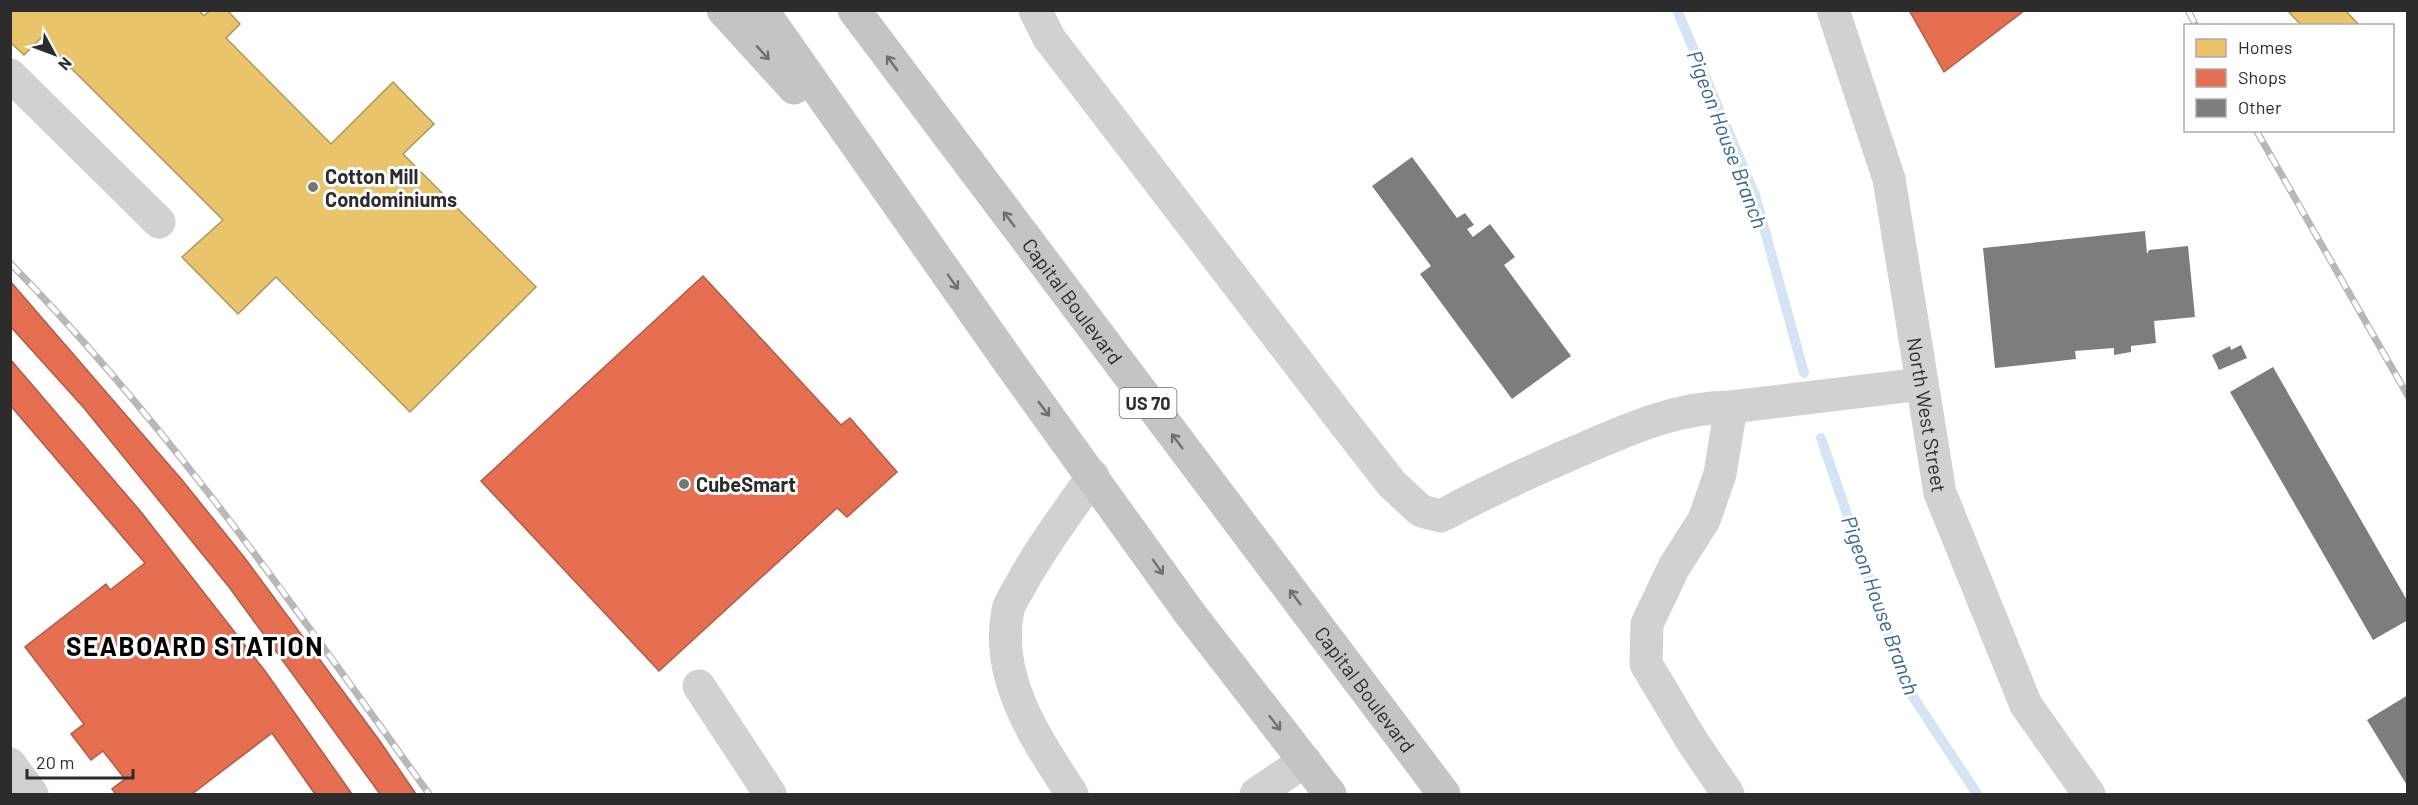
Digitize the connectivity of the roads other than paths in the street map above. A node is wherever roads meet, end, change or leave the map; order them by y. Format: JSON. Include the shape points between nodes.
{"nodes":[{"id":1,"x":723,"y":10,"type":"edge"},
{"id":2,"x":762,"y":10,"type":"edge"},
{"id":3,"x":854,"y":10,"type":"edge"},
{"id":4,"x":1035,"y":10,"type":"edge"},
{"id":5,"x":1833,"y":10,"type":"edge"},
{"id":6,"x":10,"y":75,"type":"edge"},
{"id":7,"x":159,"y":222,"type":"dead end"},
{"id":8,"x":927,"y":246,"type":"junction"},
{"id":9,"x":1922,"y":384,"type":"junction"},
{"id":10,"x":1731,"y":407,"type":"junction"},
{"id":11,"x":1093,"y":476,"type":"junction"},
{"id":12,"x":699,"y":686,"type":"dead end"},
{"id":13,"x":1305,"y":761,"type":"junction"},
{"id":14,"x":10,"y":764,"type":"edge"},
{"id":15,"x":32,"y":795,"type":"edge"},
{"id":16,"x":770,"y":795,"type":"edge"},
{"id":17,"x":1072,"y":795,"type":"edge"},
{"id":18,"x":1256,"y":795,"type":"edge"},
{"id":19,"x":1330,"y":795,"type":"edge"},
{"id":20,"x":1444,"y":795,"type":"edge"},
{"id":21,"x":1728,"y":795,"type":"edge"},
{"id":22,"x":2089,"y":795,"type":"edge"}],
"edges":[{"from":1,"to":8,"type":"main road","one_way":true,"via":[[897,204]]},
{"from":2,"to":8,"type":"main road"},
{"from":20,"to":3,"type":"main road","name":"Capital Boulevard","number":"US 70","one_way":true},
{"from":4,"to":10,"type":"street","via":[[1048,38],[1345,424],[1392,484],[1421,511],[1441,516],[1500,485],[1647,421],[1706,407]]},
{"from":5,"to":9,"type":"street","name":"North West Street","via":[[1889,179]]},
{"from":6,"to":7,"type":"street"},
{"from":8,"to":11,"type":"main road","one_way":true},
{"from":9,"to":10,"type":"street"},
{"from":9,"to":22,"type":"street","name":"North West Street","via":[[1940,493],[2026,705]]},
{"from":10,"to":21,"type":"street","via":[[1720,474],[1704,520],[1674,567],[1646,634],[1646,664]]},
{"from":11,"to":13,"type":"main road","one_way":true,"via":[[1191,615]]},
{"from":11,"to":17,"type":"street","via":[[1029,568],[1008,609],[1007,644],[1014,693]]},
{"from":12,"to":16,"type":"street"},
{"from":13,"to":18,"type":"street"},
{"from":13,"to":19,"type":"main road"},
{"from":14,"to":15,"type":"street"}]}
